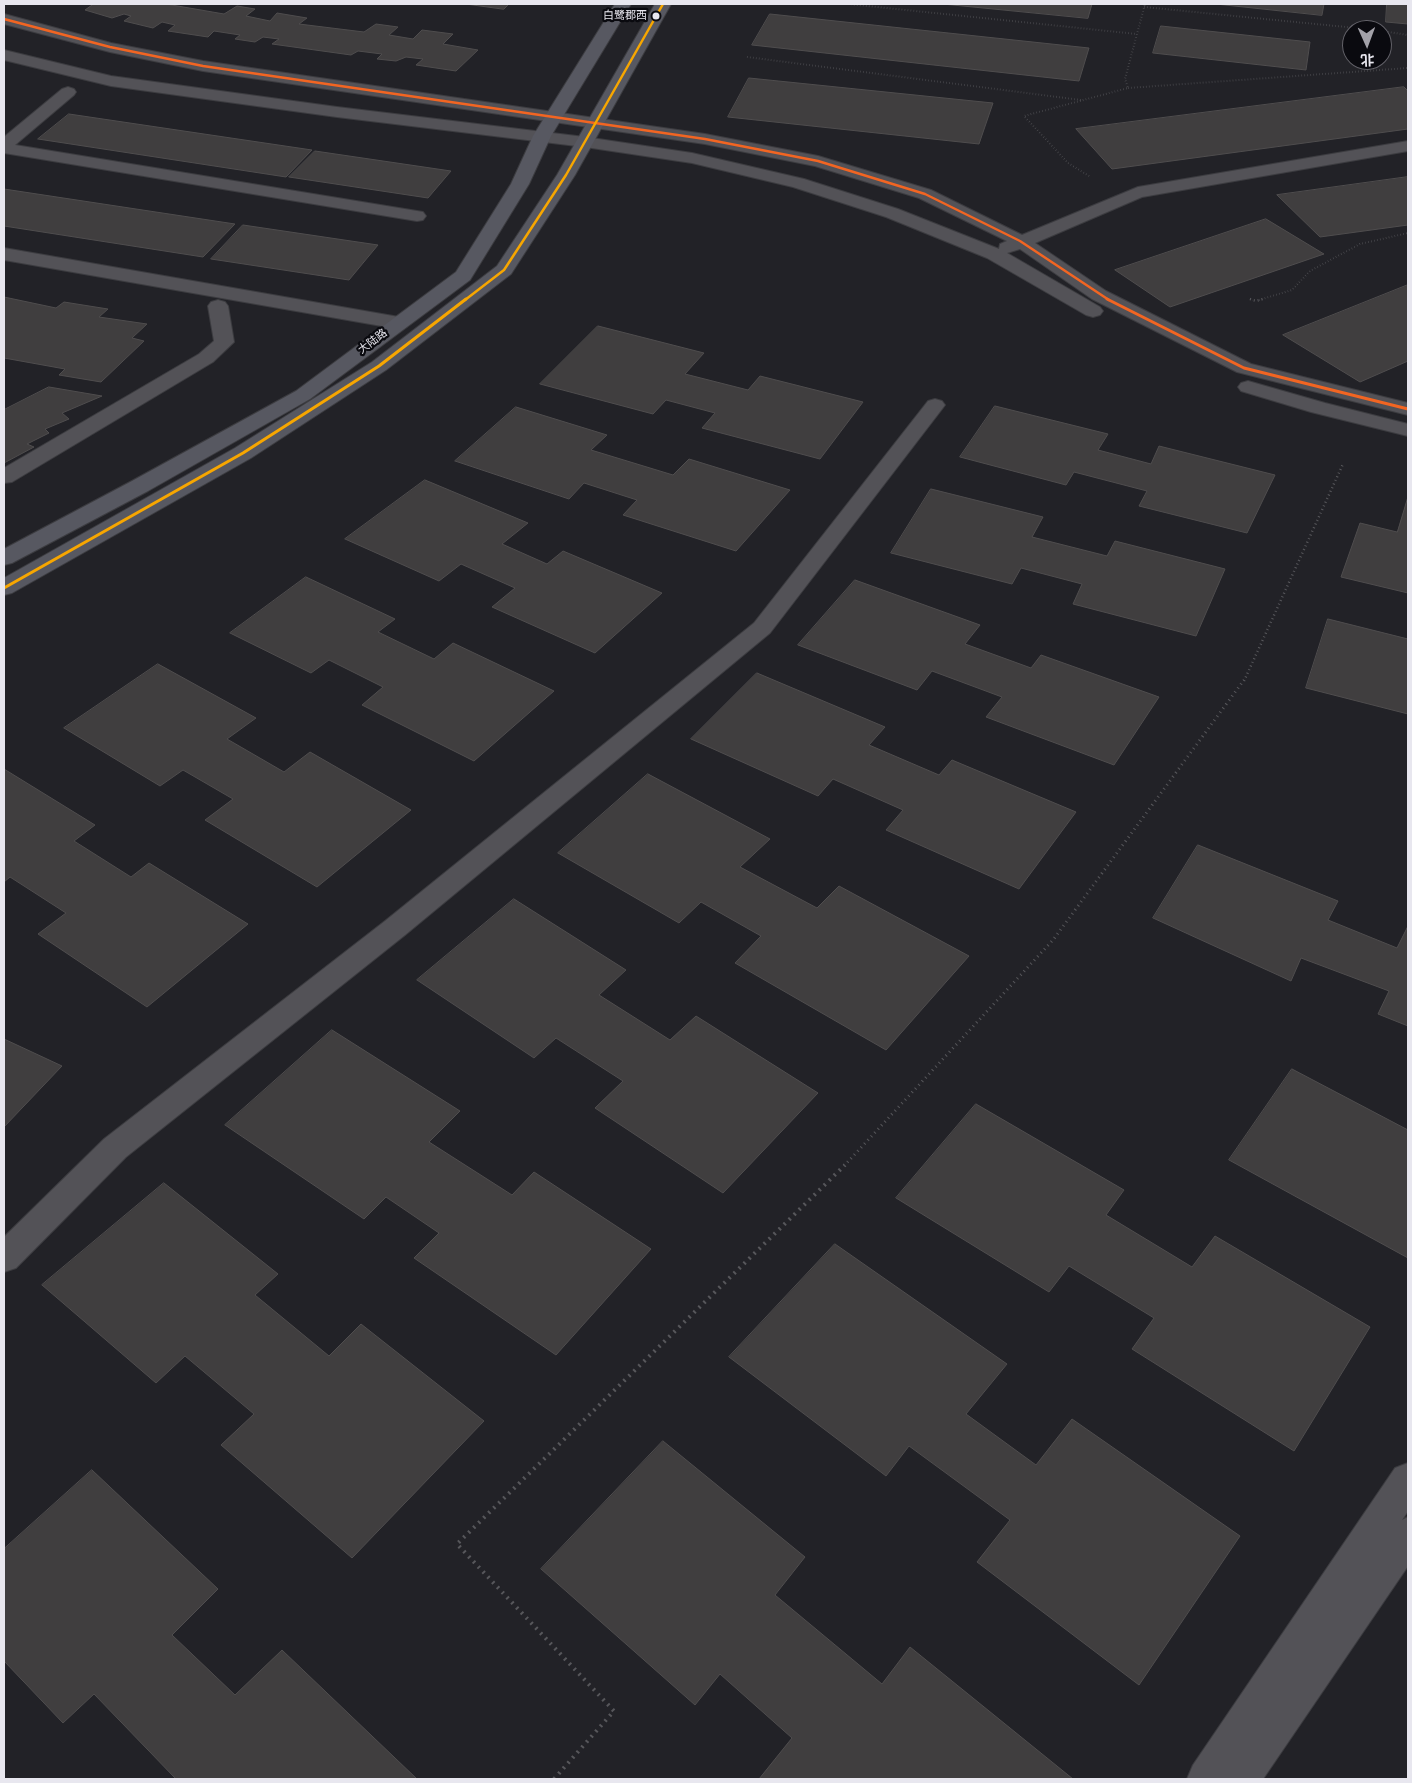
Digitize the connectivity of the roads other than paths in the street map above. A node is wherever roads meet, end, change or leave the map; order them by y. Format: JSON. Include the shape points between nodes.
{"nodes":[{"id":1,"x":623,"y":4,"type":"edge"},
{"id":2,"x":663,"y":4,"type":"edge"},
{"id":3,"x":4,"y":19,"type":"edge"},
{"id":4,"x":4,"y":55,"type":"edge"},
{"id":5,"x":68,"y":92,"type":"dead end"},
{"id":6,"x":554,"y":116,"type":"junction"},
{"id":7,"x":595,"y":123,"type":"junction"},
{"id":8,"x":542,"y":136,"type":"junction"},
{"id":9,"x":585,"y":142,"type":"junction"},
{"id":10,"x":1408,"y":146,"type":"edge"},
{"id":11,"x":4,"y":147,"type":"edge"},
{"id":12,"x":417,"y":216,"type":"dead end"},
{"id":13,"x":1020,"y":242,"type":"junction"},
{"id":14,"x":4,"y":254,"type":"edge"},
{"id":15,"x":994,"y":254,"type":"junction"},
{"id":16,"x":218,"y":306,"type":"dead end"},
{"id":17,"x":399,"y":323,"type":"junction"},
{"id":18,"x":1137,"y":334,"type":"dead end"},
{"id":19,"x":1230,"y":381,"type":"dead end"},
{"id":20,"x":935,"y":405,"type":"dead end"},
{"id":21,"x":1408,"y":409,"type":"edge"},
{"id":22,"x":1408,"y":430,"type":"edge"},
{"id":23,"x":4,"y":477,"type":"edge"},
{"id":24,"x":4,"y":558,"type":"edge"},
{"id":25,"x":4,"y":588,"type":"edge"},
{"id":26,"x":4,"y":1258,"type":"edge"},
{"id":27,"x":1408,"y":1480,"type":"edge"},
{"id":28,"x":1408,"y":1535,"type":"edge"},
{"id":29,"x":1207,"y":1779,"type":"edge"},
{"id":30,"x":1240,"y":1779,"type":"edge"}],
"edges":[{"from":1,"to":6,"type":"main road","name":"大陆路"},
{"from":2,"to":7,"type":"main road","name":"大陆路"},
{"from":3,"to":6,"type":"street","via":[[110,47],[203,66]]},
{"from":4,"to":8,"type":"street","via":[[112,81]]},
{"from":5,"to":11,"type":"street"},
{"from":6,"to":7,"type":"street"},
{"from":6,"to":8,"type":"main road","name":"大陆路"},
{"from":7,"to":9,"type":"main road","name":"大陆路"},
{"from":7,"to":13,"type":"street","via":[[705,139],[818,161],[924,194]]},
{"from":8,"to":9,"type":"street"},
{"from":8,"to":17,"type":"main road","name":"大陆路","via":[[520,184],[463,276]]},
{"from":9,"to":15,"type":"street","via":[[692,158],[798,183],[892,213]]},
{"from":9,"to":25,"type":"main road","name":"大陆路","via":[[504,270],[403,348],[243,453]]},
{"from":10,"to":13,"type":"street","via":[[1138,192]]},
{"from":11,"to":12,"type":"street"},
{"from":13,"to":15,"type":"street"},
{"from":13,"to":21,"type":"street","via":[[1099,294],[1244,368]]},
{"from":14,"to":17,"type":"street"},
{"from":15,"to":18,"type":"street"},
{"from":16,"to":23,"type":"street","via":[[224,342],[206,358]]},
{"from":17,"to":24,"type":"main road","name":"大陆路","via":[[302,395]]},
{"from":19,"to":22,"type":"street","via":[[1318,408]]},
{"from":20,"to":26,"type":"street","via":[[762,628],[394,928],[116,1148]]},
{"from":27,"to":29,"type":"street"},
{"from":28,"to":30,"type":"street"}]}
